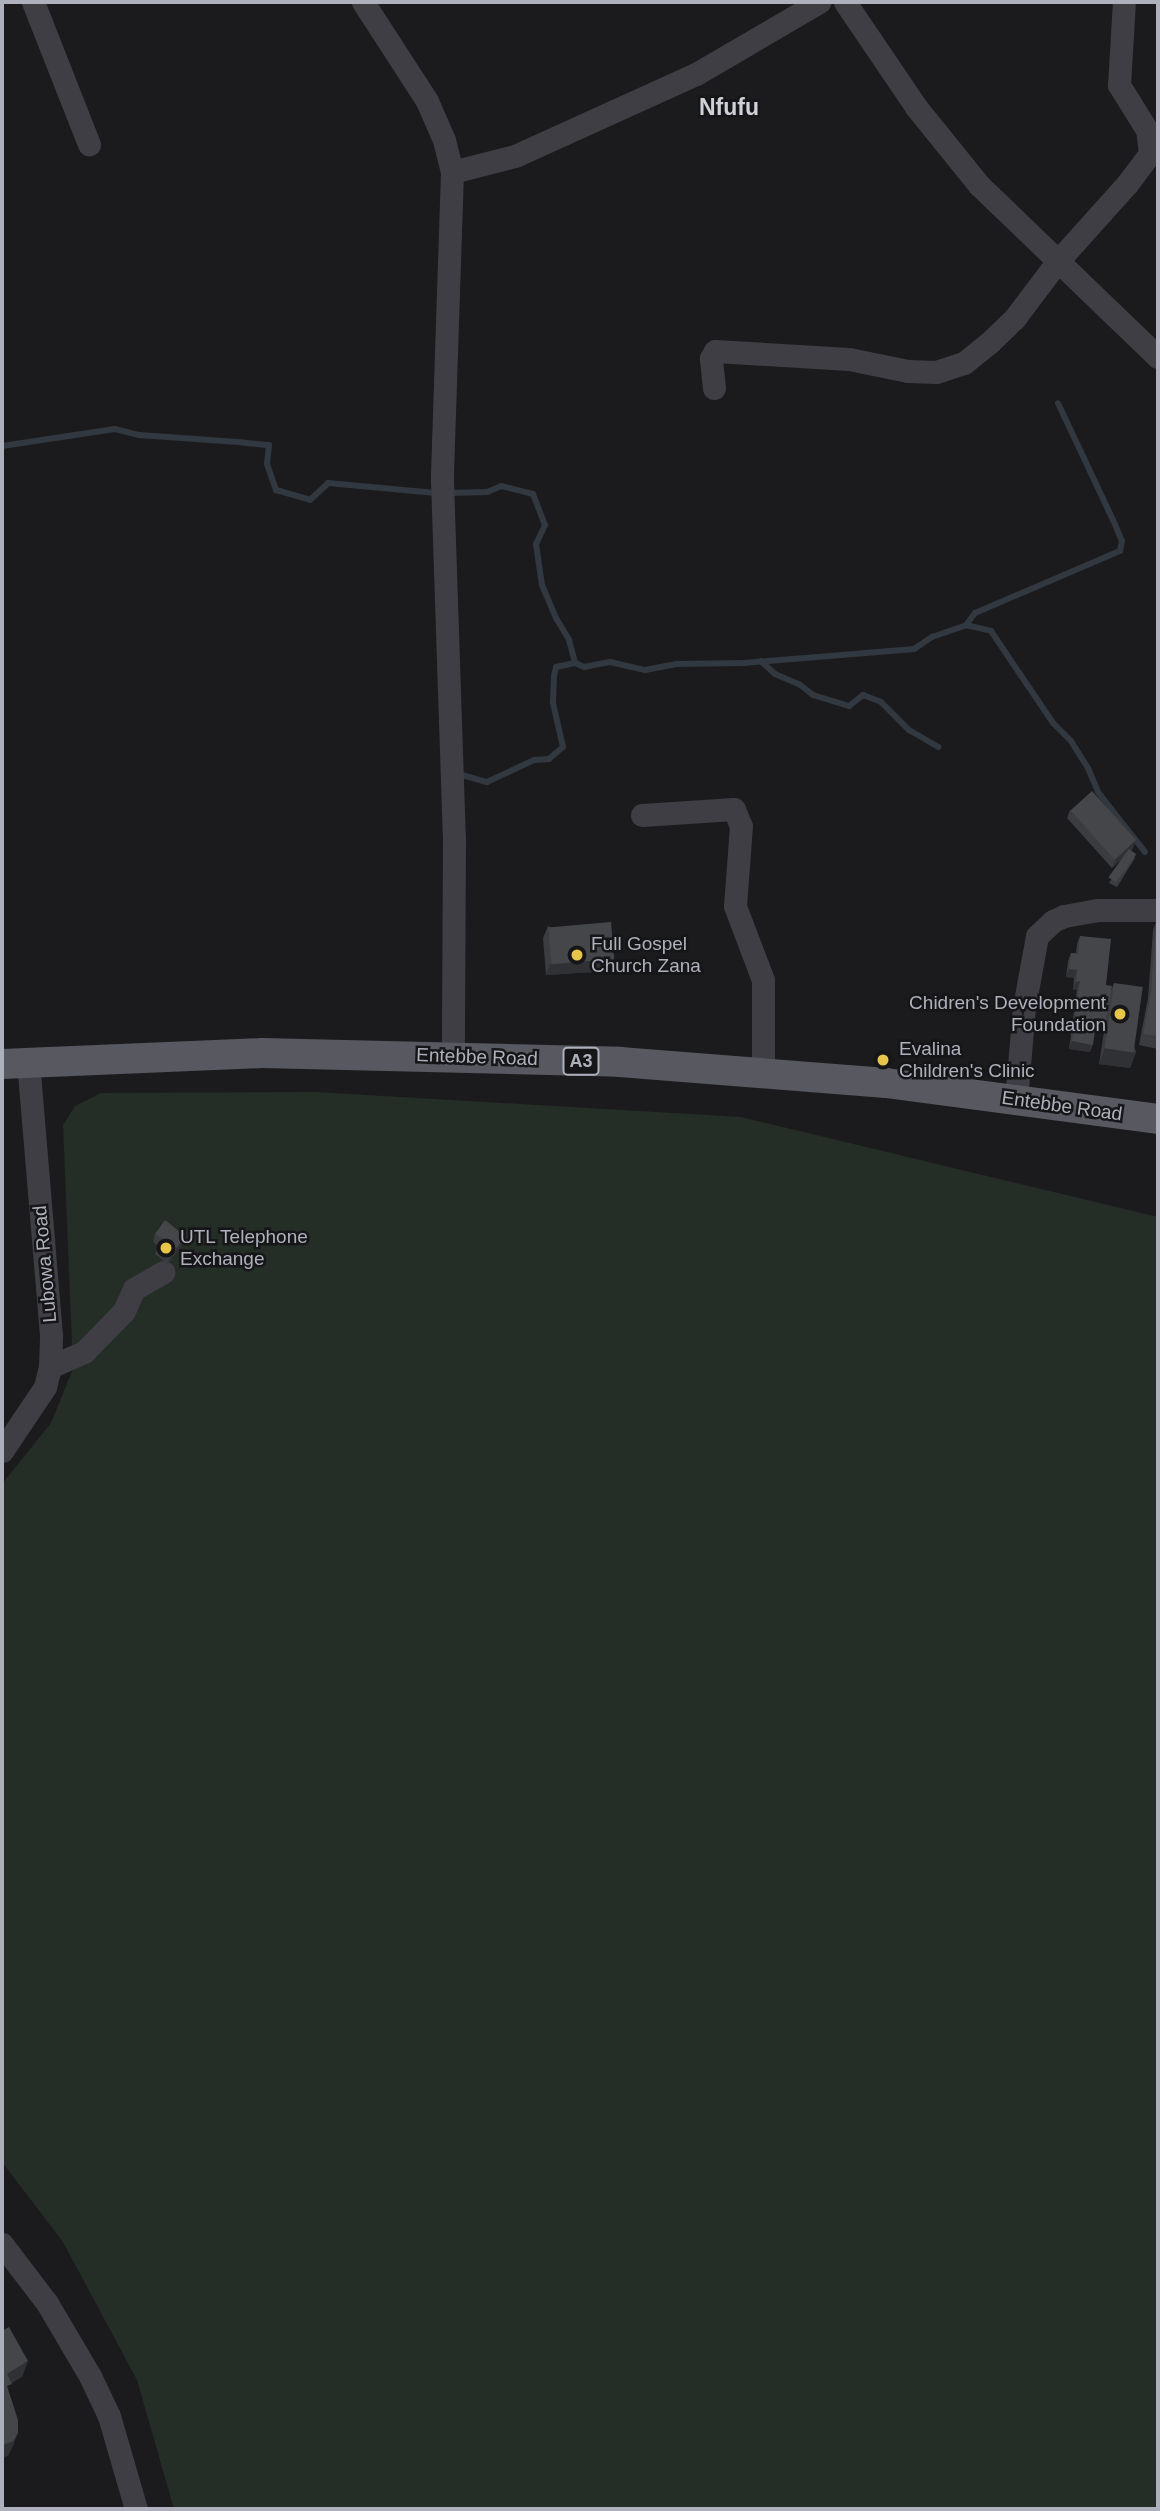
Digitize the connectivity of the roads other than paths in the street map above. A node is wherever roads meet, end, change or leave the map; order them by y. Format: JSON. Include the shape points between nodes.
{"nodes":[{"id":1,"x":33,"y":2,"type":"edge"},
{"id":2,"x":363,"y":2,"type":"edge"},
{"id":3,"x":819,"y":2,"type":"edge"},
{"id":4,"x":845,"y":2,"type":"edge"},
{"id":5,"x":1124,"y":2,"type":"edge"},
{"id":6,"x":89,"y":144,"type":"dead end"},
{"id":7,"x":452,"y":172,"type":"junction"},
{"id":8,"x":1057,"y":262,"type":"junction"},
{"id":9,"x":1158,"y":357,"type":"edge"},
{"id":10,"x":714,"y":388,"type":"dead end"},
{"id":11,"x":642,"y":815,"type":"dead end"},
{"id":12,"x":1158,"y":910,"type":"edge"},
{"id":13,"x":453,"y":1056,"type":"junction"},
{"id":14,"x":15,"y":1063,"type":"edge"},
{"id":15,"x":763,"y":1072,"type":"junction"},
{"id":16,"x":1016,"y":1100,"type":"junction"},
{"id":17,"x":1158,"y":1119,"type":"edge"},
{"id":18,"x":163,"y":1272,"type":"dead end"},
{"id":19,"x":50,"y":1367,"type":"junction"},
{"id":20,"x":2,"y":1451,"type":"edge"},
{"id":21,"x":2,"y":2244,"type":"edge"},
{"id":22,"x":136,"y":2509,"type":"edge"}],
"edges":[{"from":1,"to":6,"type":"street"},
{"from":2,"to":7,"type":"street","via":[[427,101]]},
{"from":3,"to":7,"type":"street","via":[[689,78],[515,156]]},
{"from":4,"to":8,"type":"street","via":[[916,107],[979,185]]},
{"from":5,"to":8,"type":"street","via":[[1119,85],[1147,130],[1150,153]]},
{"from":7,"to":13,"type":"street","via":[[442,489],[454,838]]},
{"from":8,"to":9,"type":"street"},
{"from":8,"to":10,"type":"street","via":[[1014,319],[975,355],[951,369],[923,372],[849,359],[718,350],[711,358]]},
{"from":11,"to":15,"type":"street","via":[[734,809],[741,826],[735,906],[764,980]]},
{"from":12,"to":16,"type":"street","via":[[1065,916],[1037,936],[1024,1007]]},
{"from":13,"to":14,"type":"main road","name":"Entebbe Road","number":"A3","via":[[262,1053]]},
{"from":13,"to":15,"type":"main road","name":"Entebbe Road","number":"A3"},
{"from":14,"to":19,"type":"street","name":"Lubowa Road","via":[[51,1335]]},
{"from":15,"to":16,"type":"main road","name":"Entebbe Road","number":"A3"},
{"from":16,"to":17,"type":"main road","name":"Entebbe Road","number":"A3"},
{"from":18,"to":19,"type":"street","via":[[134,1289],[124,1311],[84,1352]]},
{"from":19,"to":20,"type":"street","name":"Lubowa Road","via":[[45,1387]]},
{"from":21,"to":22,"type":"street","via":[[47,2303],[90,2376],[109,2416]]}]}
